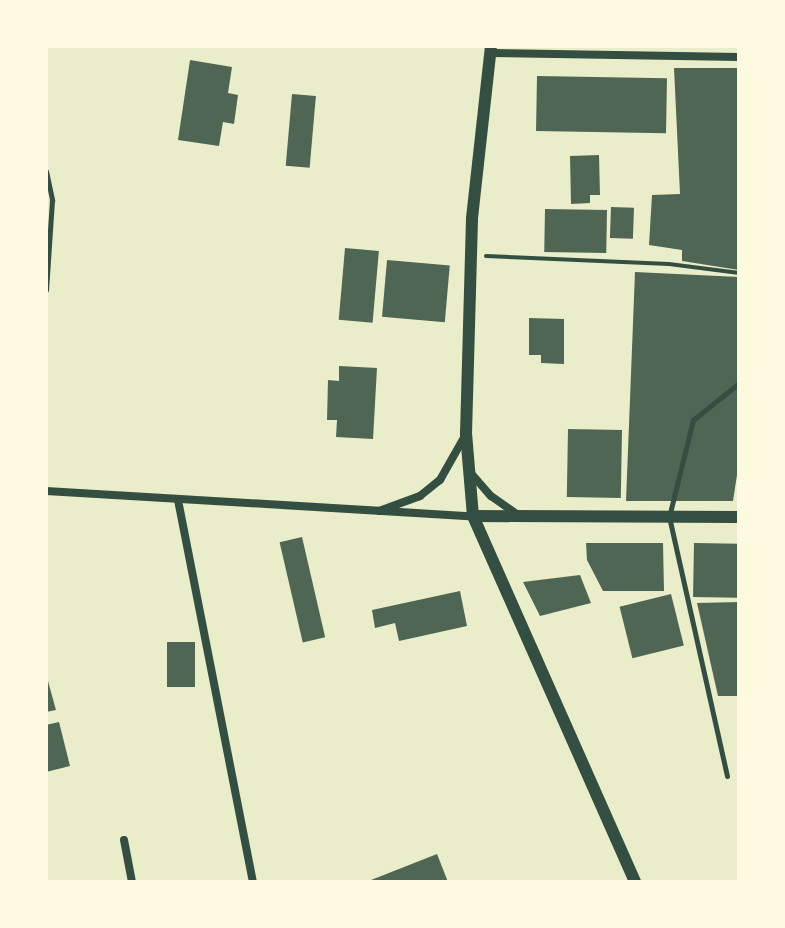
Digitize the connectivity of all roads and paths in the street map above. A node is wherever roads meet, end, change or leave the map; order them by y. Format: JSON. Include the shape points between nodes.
{"nodes":[{"id":1,"x":724,"y":46,"type":"edge"},
{"id":2,"x":490,"y":50,"type":"edge"},
{"id":3,"x":723,"y":57,"type":"junction"},
{"id":4,"x":739,"y":57,"type":"edge"},
{"id":5,"x":46,"y":171,"type":"edge"},
{"id":6,"x":471,"y":256,"type":"junction"},
{"id":7,"x":739,"y":273,"type":"edge"},
{"id":8,"x":46,"y":290,"type":"edge"},
{"id":9,"x":739,"y":383,"type":"edge"},
{"id":10,"x":466,"y":433,"type":"junction"},
{"id":11,"x":468,"y":469,"type":"junction"},
{"id":12,"x":46,"y":491,"type":"edge"},
{"id":13,"x":178,"y":500,"type":"junction"},
{"id":14,"x":374,"y":513,"type":"junction"},
{"id":15,"x":473,"y":516,"type":"junction"},
{"id":16,"x":518,"y":516,"type":"junction"},
{"id":17,"x":669,"y":517,"type":"junction"},
{"id":18,"x":739,"y":517,"type":"edge"},
{"id":19,"x":727,"y":776,"type":"dead end"},
{"id":20,"x":124,"y":840,"type":"dead end"},
{"id":21,"x":132,"y":882,"type":"edge"},
{"id":22,"x":253,"y":882,"type":"edge"},
{"id":23,"x":635,"y":882,"type":"edge"}],
"edges":[{"from":1,"to":3,"type":"lane"},
{"from":2,"to":3,"type":"street"},
{"from":2,"to":6,"type":"street"},
{"from":3,"to":4,"type":"street"},
{"from":5,"to":8,"type":"lane","via":[[52,200]]},
{"from":6,"to":7,"type":"path","via":[[669,264]]},
{"from":6,"to":10,"type":"street"},
{"from":9,"to":17,"type":"lane","via":[[693,420]]},
{"from":10,"to":11,"type":"street"},
{"from":10,"to":14,"type":"street","via":[[440,480],[420,496]]},
{"from":11,"to":15,"type":"street"},
{"from":11,"to":16,"type":"street"},
{"from":12,"to":13,"type":"street"},
{"from":13,"to":14,"type":"street"},
{"from":13,"to":22,"type":"street"},
{"from":14,"to":15,"type":"street"},
{"from":15,"to":16,"type":"street"},
{"from":15,"to":23,"type":"street"},
{"from":16,"to":17,"type":"street"},
{"from":17,"to":18,"type":"street"},
{"from":17,"to":19,"type":"lane"},
{"from":20,"to":21,"type":"street"}]}
